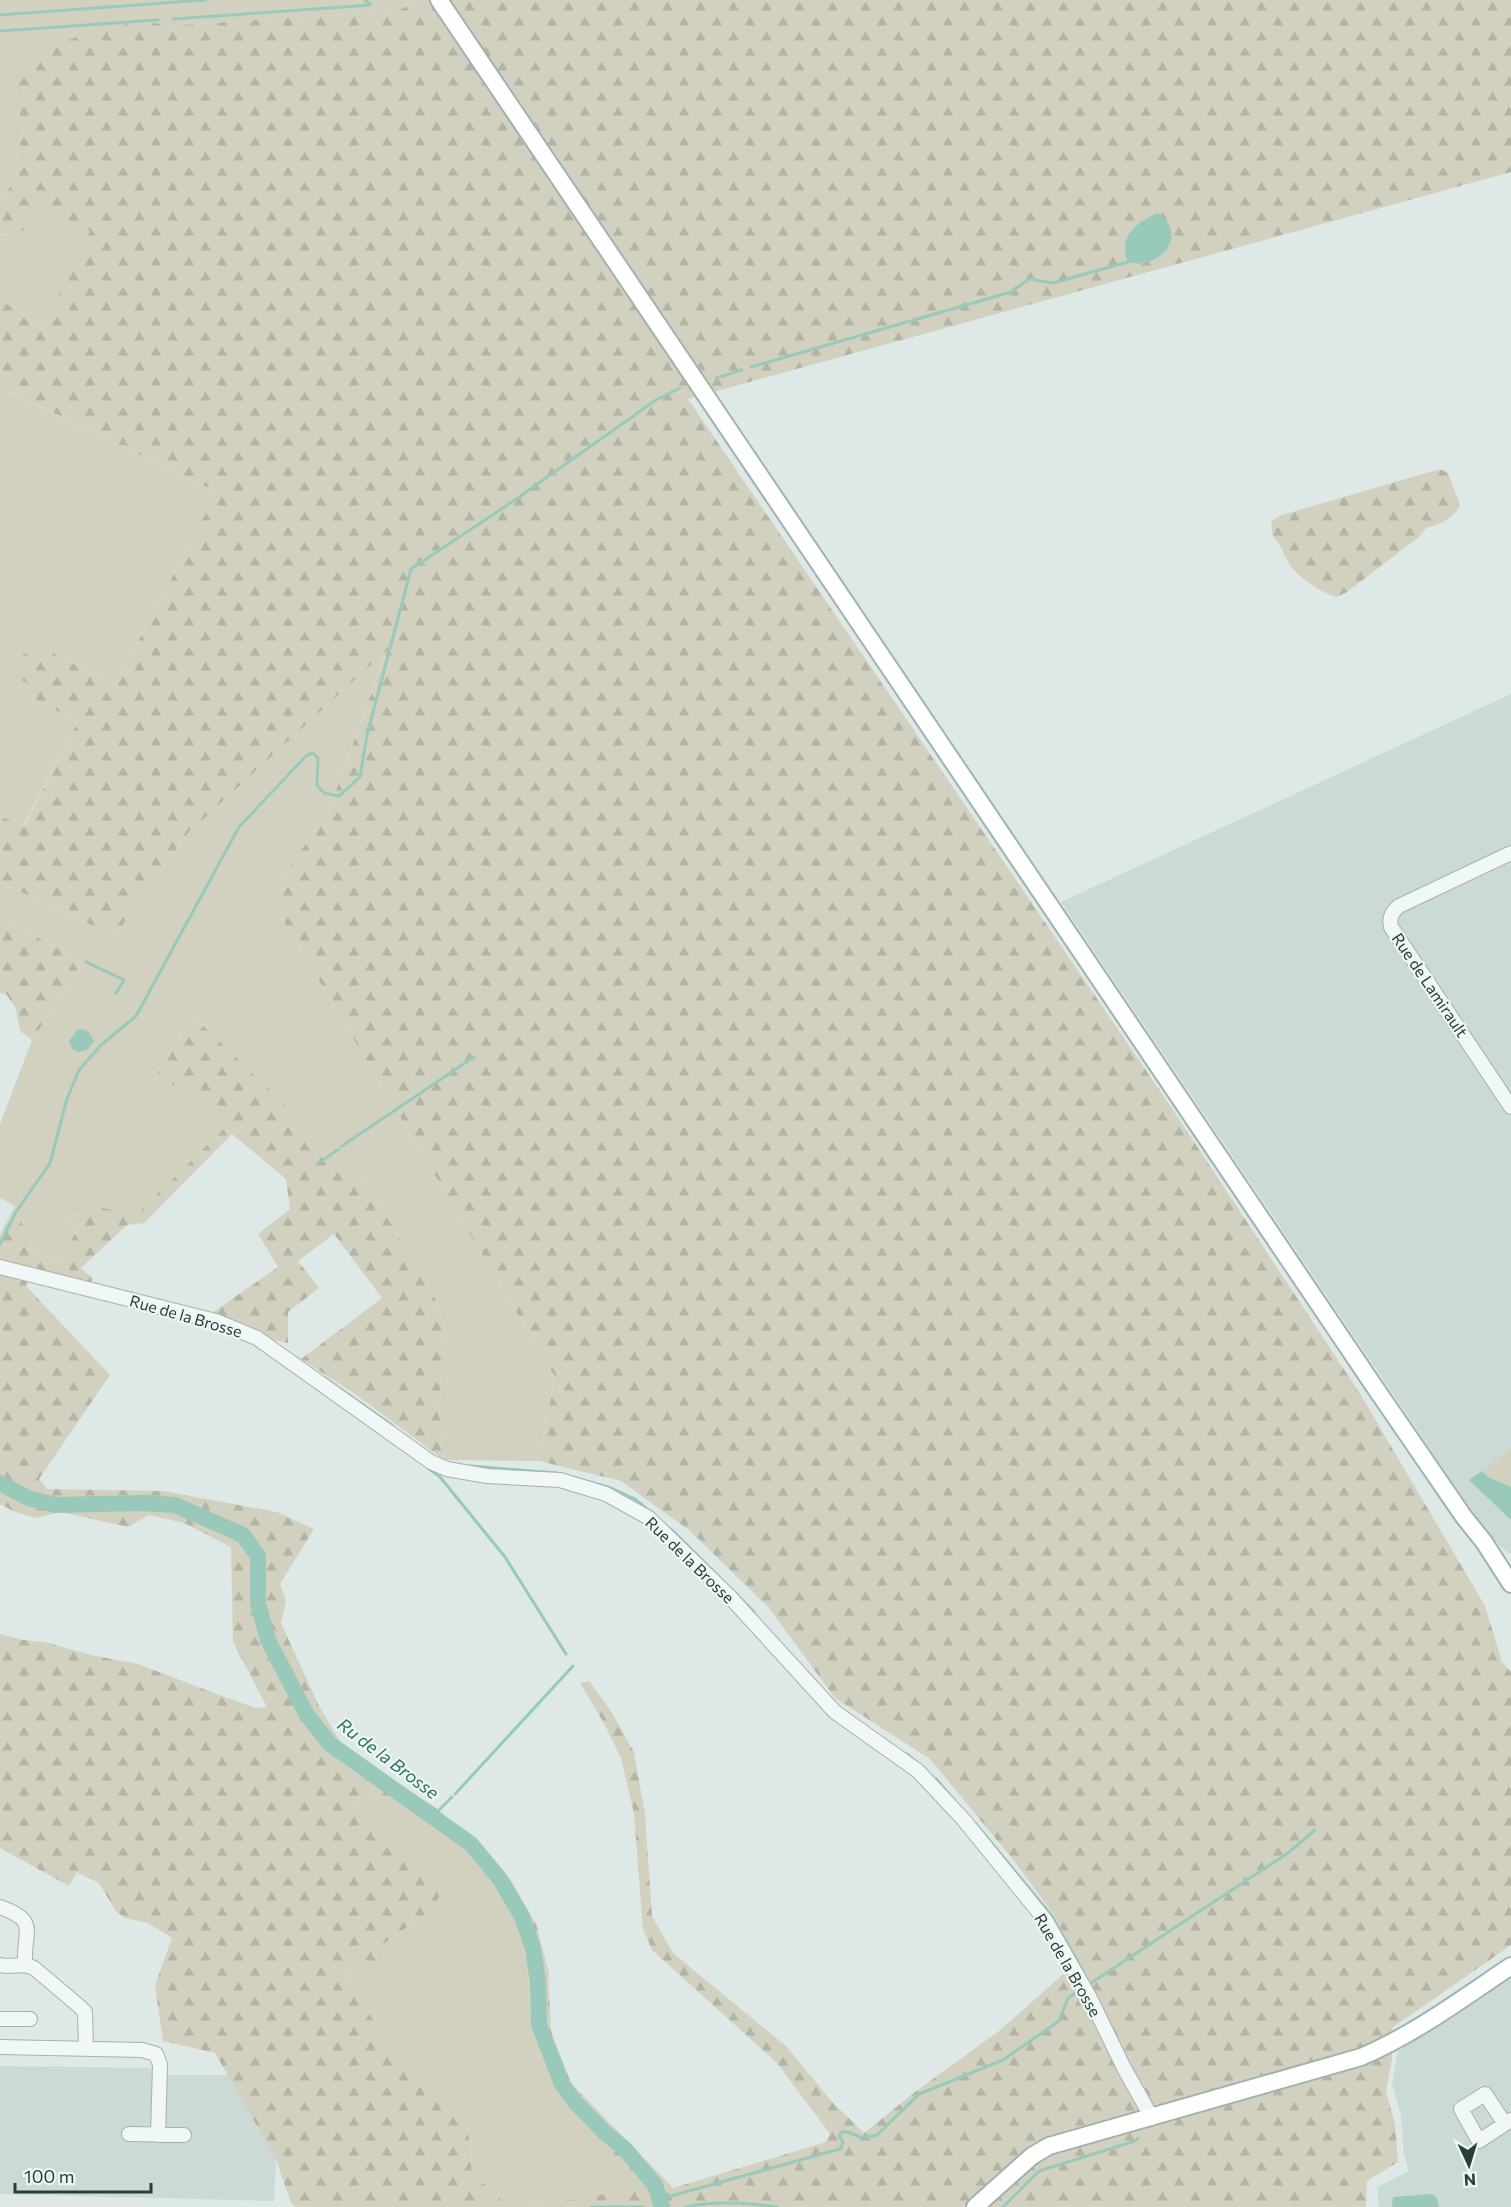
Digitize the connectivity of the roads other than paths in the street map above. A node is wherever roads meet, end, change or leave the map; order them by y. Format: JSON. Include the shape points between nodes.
{"nodes":[{"id":1,"x":439,"y":0,"type":"edge"},
{"id":2,"x":1511,"y":853,"type":"edge"},
{"id":3,"x":1511,"y":1107,"type":"edge"},
{"id":4,"x":0,"y":1267,"type":"edge"},
{"id":5,"x":1484,"y":1542,"type":"junction"},
{"id":6,"x":1511,"y":1560,"type":"edge"},
{"id":7,"x":1511,"y":1584,"type":"edge"},
{"id":8,"x":0,"y":1907,"type":"edge"},
{"id":9,"x":42,"y":1923,"type":"dead end"},
{"id":10,"x":27,"y":1924,"type":"junction"},
{"id":11,"x":25,"y":1964,"type":"junction"},
{"id":12,"x":0,"y":1965,"type":"edge"},
{"id":13,"x":1511,"y":1966,"type":"edge"},
{"id":14,"x":0,"y":2019,"type":"edge"},
{"id":15,"x":30,"y":2019,"type":"dead end"},
{"id":16,"x":0,"y":2047,"type":"edge"},
{"id":17,"x":86,"y":2049,"type":"junction"},
{"id":18,"x":1152,"y":2118,"type":"junction"},
{"id":19,"x":129,"y":2134,"type":"dead end"},
{"id":20,"x":158,"y":2135,"type":"junction"},
{"id":21,"x":184,"y":2135,"type":"dead end"},
{"id":22,"x":975,"y":2207,"type":"edge"}],
"edges":[{"from":1,"to":5,"type":"main road","via":[[1374,1386]]},
{"from":2,"to":3,"type":"street","name":"Rue de Lamirault","via":[[1399,906],[1390,921]]},
{"from":4,"to":18,"type":"street","name":"Rue de la Brosse","via":[[238,1329],[257,1338],[431,1462],[487,1476],[560,1480],[606,1494],[649,1518],[730,1597],[835,1712],[918,1771],[963,1819],[1046,1921]]},
{"from":5,"to":6,"type":"main road"},
{"from":5,"to":7,"type":"main road"},
{"from":8,"to":10,"type":"street","via":[[21,1916]]},
{"from":9,"to":10,"type":"street"},
{"from":10,"to":11,"type":"street"},
{"from":11,"to":12,"type":"street"},
{"from":11,"to":17,"type":"street","via":[[85,2012]]},
{"from":13,"to":18,"type":"main road","via":[[1383,2048]]},
{"from":14,"to":15,"type":"street"},
{"from":16,"to":17,"type":"street"},
{"from":17,"to":20,"type":"street","via":[[156,2054],[160,2065]]},
{"from":18,"to":22,"type":"main road","via":[[1040,2151]]},
{"from":19,"to":20,"type":"street"},
{"from":20,"to":21,"type":"street"}]}
